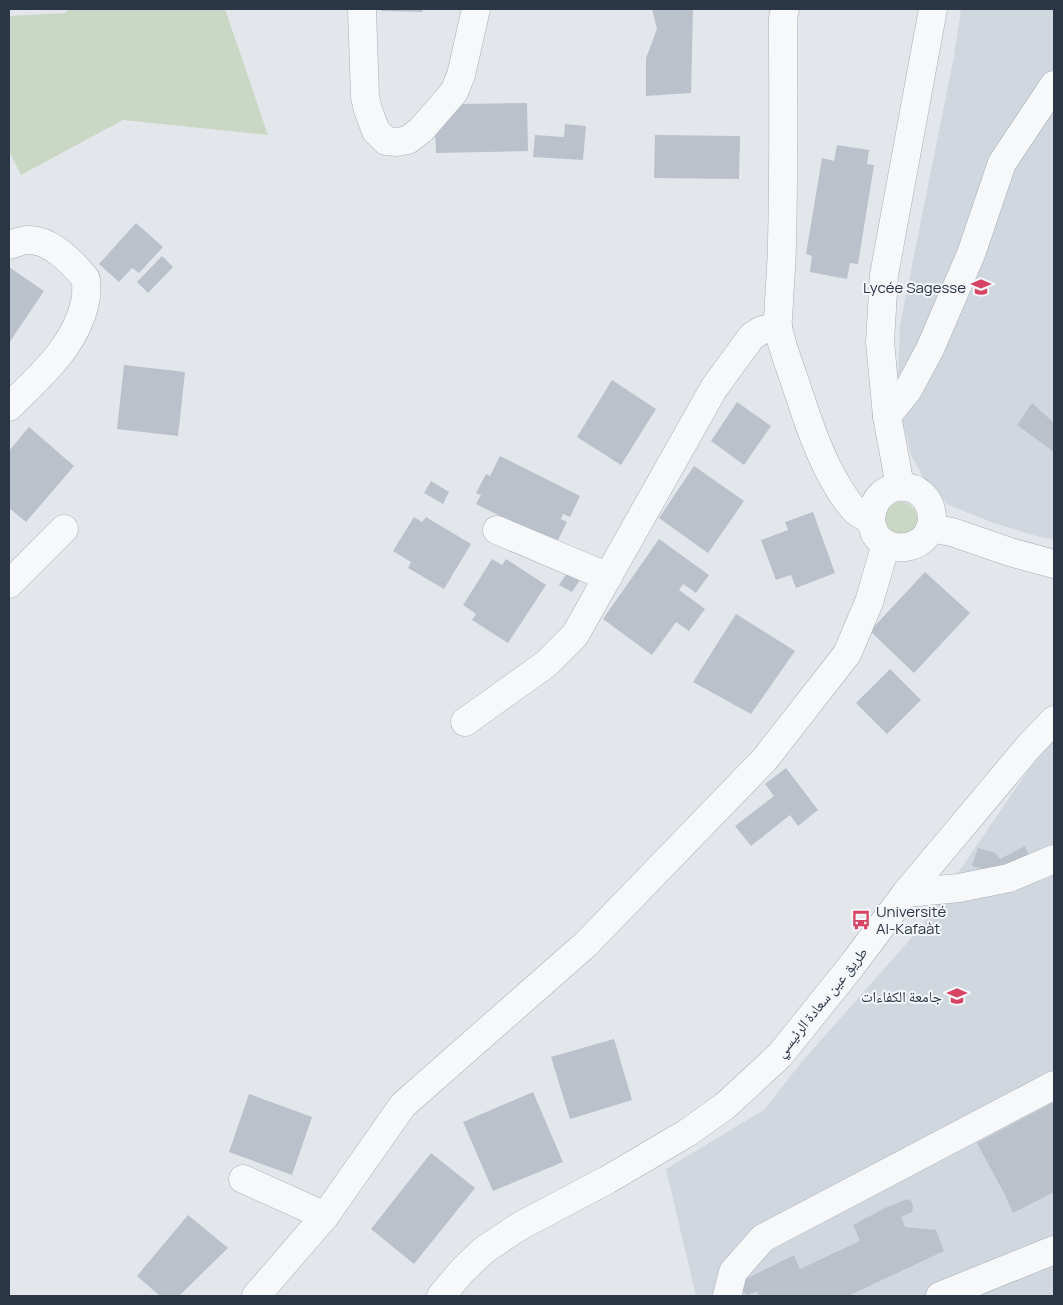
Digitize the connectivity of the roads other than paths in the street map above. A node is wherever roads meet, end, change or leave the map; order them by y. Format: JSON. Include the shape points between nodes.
{"nodes":[{"id":1,"x":362,"y":9,"type":"edge"},
{"id":2,"x":476,"y":9,"type":"edge"},
{"id":3,"x":785,"y":9,"type":"edge"},
{"id":4,"x":933,"y":9,"type":"edge"},
{"id":5,"x":1054,"y":85,"type":"edge"},
{"id":6,"x":9,"y":245,"type":"edge"},
{"id":7,"x":778,"y":327,"type":"junction"},
{"id":8,"x":9,"y":406,"type":"edge"},
{"id":9,"x":886,"y":416,"type":"junction"},
{"id":10,"x":900,"y":486,"type":"junction"},
{"id":11,"x":64,"y":528,"type":"dead end"},
{"id":12,"x":930,"y":528,"type":"junction"},
{"id":13,"x":497,"y":530,"type":"dead end"},
{"id":14,"x":878,"y":533,"type":"junction"},
{"id":15,"x":1054,"y":564,"type":"edge"},
{"id":16,"x":608,"y":577,"type":"junction"},
{"id":17,"x":9,"y":584,"type":"edge"},
{"id":18,"x":1054,"y":720,"type":"edge"},
{"id":19,"x":465,"y":722,"type":"dead end"},
{"id":20,"x":1054,"y":859,"type":"edge"},
{"id":21,"x":906,"y":893,"type":"junction"},
{"id":22,"x":1054,"y":1085,"type":"edge"},
{"id":23,"x":243,"y":1179,"type":"dead end"},
{"id":24,"x":325,"y":1216,"type":"junction"},
{"id":25,"x":1054,"y":1250,"type":"edge"},
{"id":26,"x":256,"y":1296,"type":"edge"},
{"id":27,"x":441,"y":1296,"type":"edge"},
{"id":28,"x":727,"y":1296,"type":"edge"},
{"id":29,"x":940,"y":1296,"type":"edge"}],
"edges":[{"from":1,"to":2,"type":"street","via":[[368,110],[379,136],[396,142],[408,140],[421,130],[454,92]]},
{"from":3,"to":7,"type":"street"},
{"from":4,"to":9,"type":"street","via":[[884,275],[880,342]]},
{"from":5,"to":9,"type":"street","via":[[1002,163],[971,254],[934,340],[908,390]]},
{"from":6,"to":8,"type":"street","via":[[28,240],[44,242],[73,263],[86,279],[85,302],[67,343],[51,365]]},
{"from":7,"to":14,"type":"street","via":[[818,449],[838,488]]},
{"from":7,"to":16,"type":"street","via":[[752,336],[714,388]]},
{"from":9,"to":10,"type":"street"},
{"from":10,"to":12,"type":"street","via":[[915,490],[926,500],[932,518]]},
{"from":10,"to":14,"type":"street","via":[[885,491],[874,502],[871,512]]},
{"from":11,"to":17,"type":"street"},
{"from":12,"to":14,"type":"street","via":[[918,543],[899,548]]},
{"from":12,"to":15,"type":"street"},
{"from":13,"to":16,"type":"street"},
{"from":14,"to":24,"type":"street","via":[[869,602],[847,654],[765,759],[586,944],[402,1105]]},
{"from":16,"to":19,"type":"street","via":[[575,635],[546,664]]},
{"from":18,"to":21,"type":"street","name":"طريق عين سعادة الرئيسي"},
{"from":20,"to":21,"type":"street","via":[[1009,878],[958,888]]},
{"from":21,"to":27,"type":"street","name":"طريق عين سعادة الرئيسي","via":[[780,1055],[725,1106],[687,1133],[491,1245],[462,1271]]},
{"from":22,"to":28,"type":"street","via":[[763,1238],[733,1272]]},
{"from":23,"to":24,"type":"street"},
{"from":24,"to":26,"type":"street"},
{"from":25,"to":29,"type":"street"}]}
